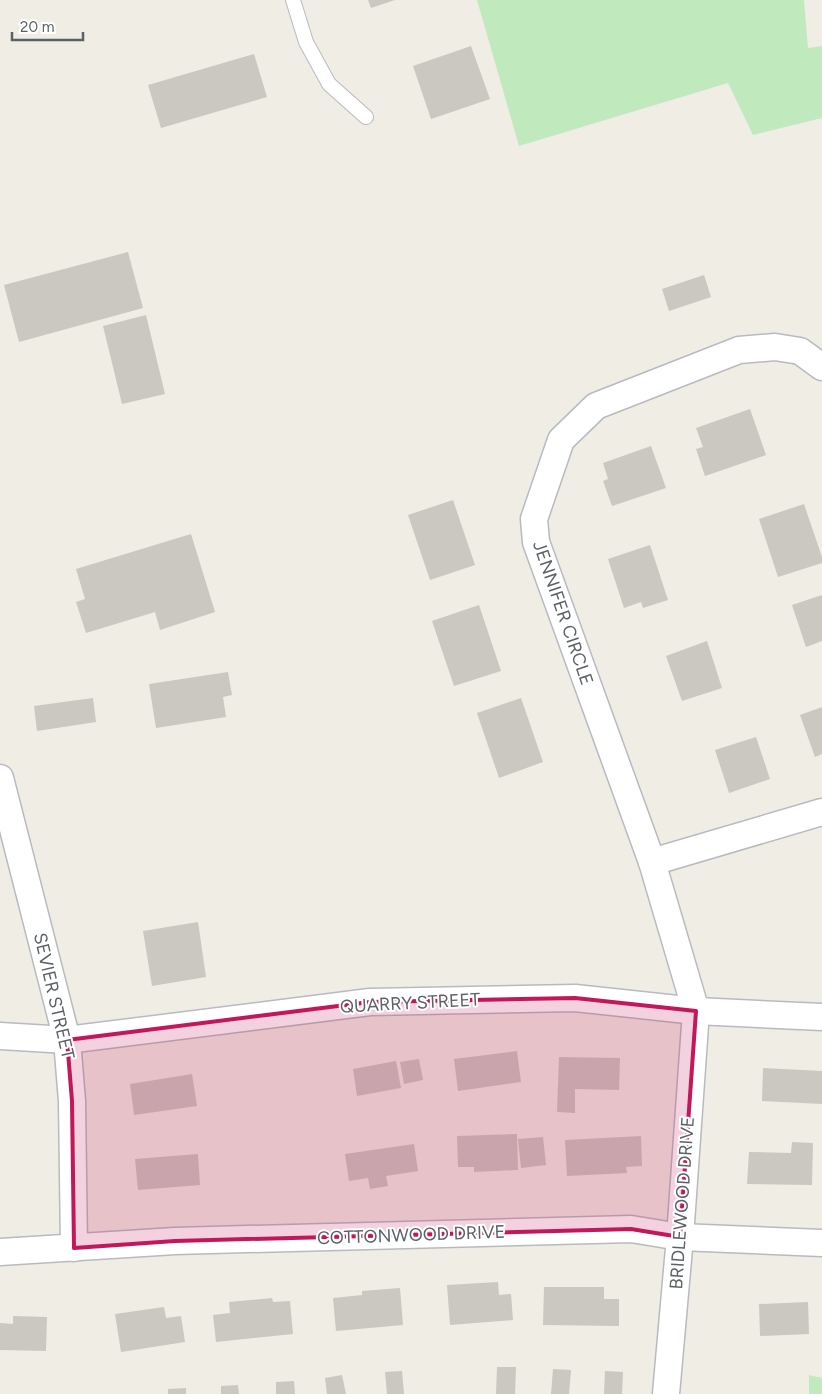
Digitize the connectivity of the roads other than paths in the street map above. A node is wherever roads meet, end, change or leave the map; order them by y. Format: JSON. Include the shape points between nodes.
{"nodes":[{"id":1,"x":293,"y":0,"type":"edge"},
{"id":2,"x":366,"y":117,"type":"dead end"},
{"id":3,"x":822,"y":367,"type":"edge"},
{"id":4,"x":0,"y":778,"type":"edge"},
{"id":5,"x":822,"y":812,"type":"edge"},
{"id":6,"x":652,"y":862,"type":"junction"},
{"id":7,"x":696,"y":1011,"type":"junction"},
{"id":8,"x":822,"y":1016,"type":"edge"},
{"id":9,"x":0,"y":1036,"type":"edge"},
{"id":10,"x":67,"y":1040,"type":"junction"},
{"id":11,"x":680,"y":1237,"type":"junction"},
{"id":12,"x":822,"y":1244,"type":"edge"},
{"id":13,"x":74,"y":1248,"type":"junction"},
{"id":14,"x":0,"y":1252,"type":"edge"},
{"id":15,"x":666,"y":1394,"type":"edge"}],
"edges":[{"from":1,"to":2,"type":"lane","via":[[306,42],[329,84]]},
{"from":3,"to":6,"type":"street","name":"JENNIFER CIRCLE","via":[[800,351],[775,347],[739,350],[596,406],[562,440],[542,495],[534,519],[536,542]]},
{"from":4,"to":10,"type":"street","name":"SEVIER STREET"},
{"from":5,"to":6,"type":"street"},
{"from":6,"to":7,"type":"street","name":"JENNIFER CIRCLE"},
{"from":7,"to":8,"type":"street","name":"QUARRY STREET"},
{"from":7,"to":10,"type":"street","name":"QUARRY STREET","via":[[575,998],[370,1002]]},
{"from":7,"to":11,"type":"street","name":"BRIDLEWOOD DRIVE"},
{"from":9,"to":10,"type":"street","name":"QUARRY STREET"},
{"from":10,"to":13,"type":"street","name":"SEVIER STREET","via":[[72,1101]]},
{"from":11,"to":12,"type":"street","name":"COTTONWOOD DRIVE"},
{"from":11,"to":13,"type":"street","name":"COTTONWOOD DRIVE","via":[[631,1229],[175,1242]]},
{"from":11,"to":15,"type":"street","name":"BRIDLEWOOD DRIVE"},
{"from":13,"to":14,"type":"street","name":"COTTONWOOD DRIVE"}]}
